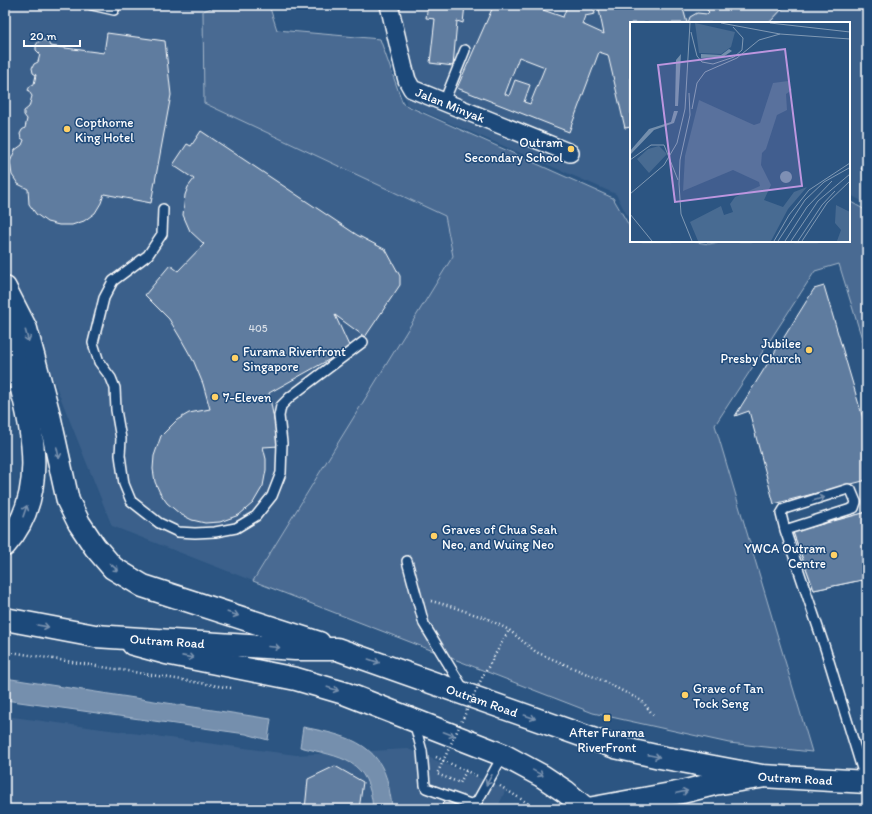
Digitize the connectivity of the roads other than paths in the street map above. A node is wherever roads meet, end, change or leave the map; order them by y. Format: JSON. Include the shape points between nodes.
{"nodes":[{"id":1,"x":92,"y":5,"type":"edge"},
{"id":2,"x":389,"y":5,"type":"edge"},
{"id":3,"x":114,"y":10,"type":"dead end"},
{"id":4,"x":465,"y":50,"type":"dead end"},
{"id":5,"x":444,"y":102,"type":"junction"},
{"id":6,"x":570,"y":153,"type":"dead end"},
{"id":7,"x":163,"y":209,"type":"dead end"},
{"id":8,"x":7,"y":298,"type":"edge"},
{"id":9,"x":5,"y":330,"type":"edge"},
{"id":10,"x":363,"y":342,"type":"dead end"},
{"id":11,"x":785,"y":530,"type":"junction"},
{"id":12,"x":5,"y":545,"type":"edge"},
{"id":13,"x":407,"y":561,"type":"dead end"},
{"id":14,"x":5,"y":619,"type":"edge"},
{"id":15,"x":95,"y":636,"type":"junction"},
{"id":16,"x":337,"y":649,"type":"junction"},
{"id":17,"x":474,"y":687,"type":"junction"},
{"id":18,"x":413,"y":720,"type":"junction"},
{"id":19,"x":503,"y":755,"type":"junction"},
{"id":20,"x":762,"y":776,"type":"junction"},
{"id":21,"x":867,"y":782,"type":"edge"},
{"id":22,"x":587,"y":809,"type":"edge"}],
"edges":[{"from":1,"to":3,"type":"lane"},
{"from":2,"to":5,"type":"street","name":"Jalan Minyak","via":[[404,69],[412,89]]},
{"from":4,"to":5,"type":"lane"},
{"from":5,"to":6,"type":"street","name":"Jalan Minyak"},
{"from":7,"to":10,"type":"lane","via":[[162,234],[148,255],[113,281],[104,298],[93,342],[99,362],[115,388],[124,484],[131,501],[159,523],[178,532],[195,534],[236,528],[256,516],[272,496],[281,473],[281,406]]},
{"from":8,"to":16,"type":"main road","one_way":true,"via":[[26,329],[68,501],[78,523],[113,568],[143,586]]},
{"from":12,"to":9,"type":"main road","one_way":true,"via":[[23,518],[34,466],[26,403]]},
{"from":11,"to":11,"type":"lane","one_way":true,"via":[[781,514],[784,510],[848,490],[852,493],[856,502],[854,508]]},
{"from":11,"to":21,"type":"lane"},
{"from":13,"to":17,"type":"lane","via":[[424,624]]},
{"from":14,"to":15,"type":"main road","name":"Outram Road","one_way":true},
{"from":15,"to":16,"type":"main road","name":"Outram Road","one_way":true,"via":[[295,649]]},
{"from":15,"to":18,"type":"main road","name":"Outram Road","one_way":true,"via":[[319,685]]},
{"from":16,"to":17,"type":"main road","name":"Outram Road","one_way":true},
{"from":17,"to":20,"type":"main road","name":"Outram Road","one_way":true,"via":[[615,748]]},
{"from":18,"to":19,"type":"main road","name":"Outram Road","one_way":true},
{"from":19,"to":18,"type":"lane","one_way":true,"via":[[477,802],[470,804],[426,788],[422,751]]},
{"from":19,"to":22,"type":"main road","name":"Outram Road","one_way":true,"via":[[542,776]]},
{"from":20,"to":21,"type":"main road","name":"Outram Road"},
{"from":22,"to":20,"type":"main road","one_way":true}]}
